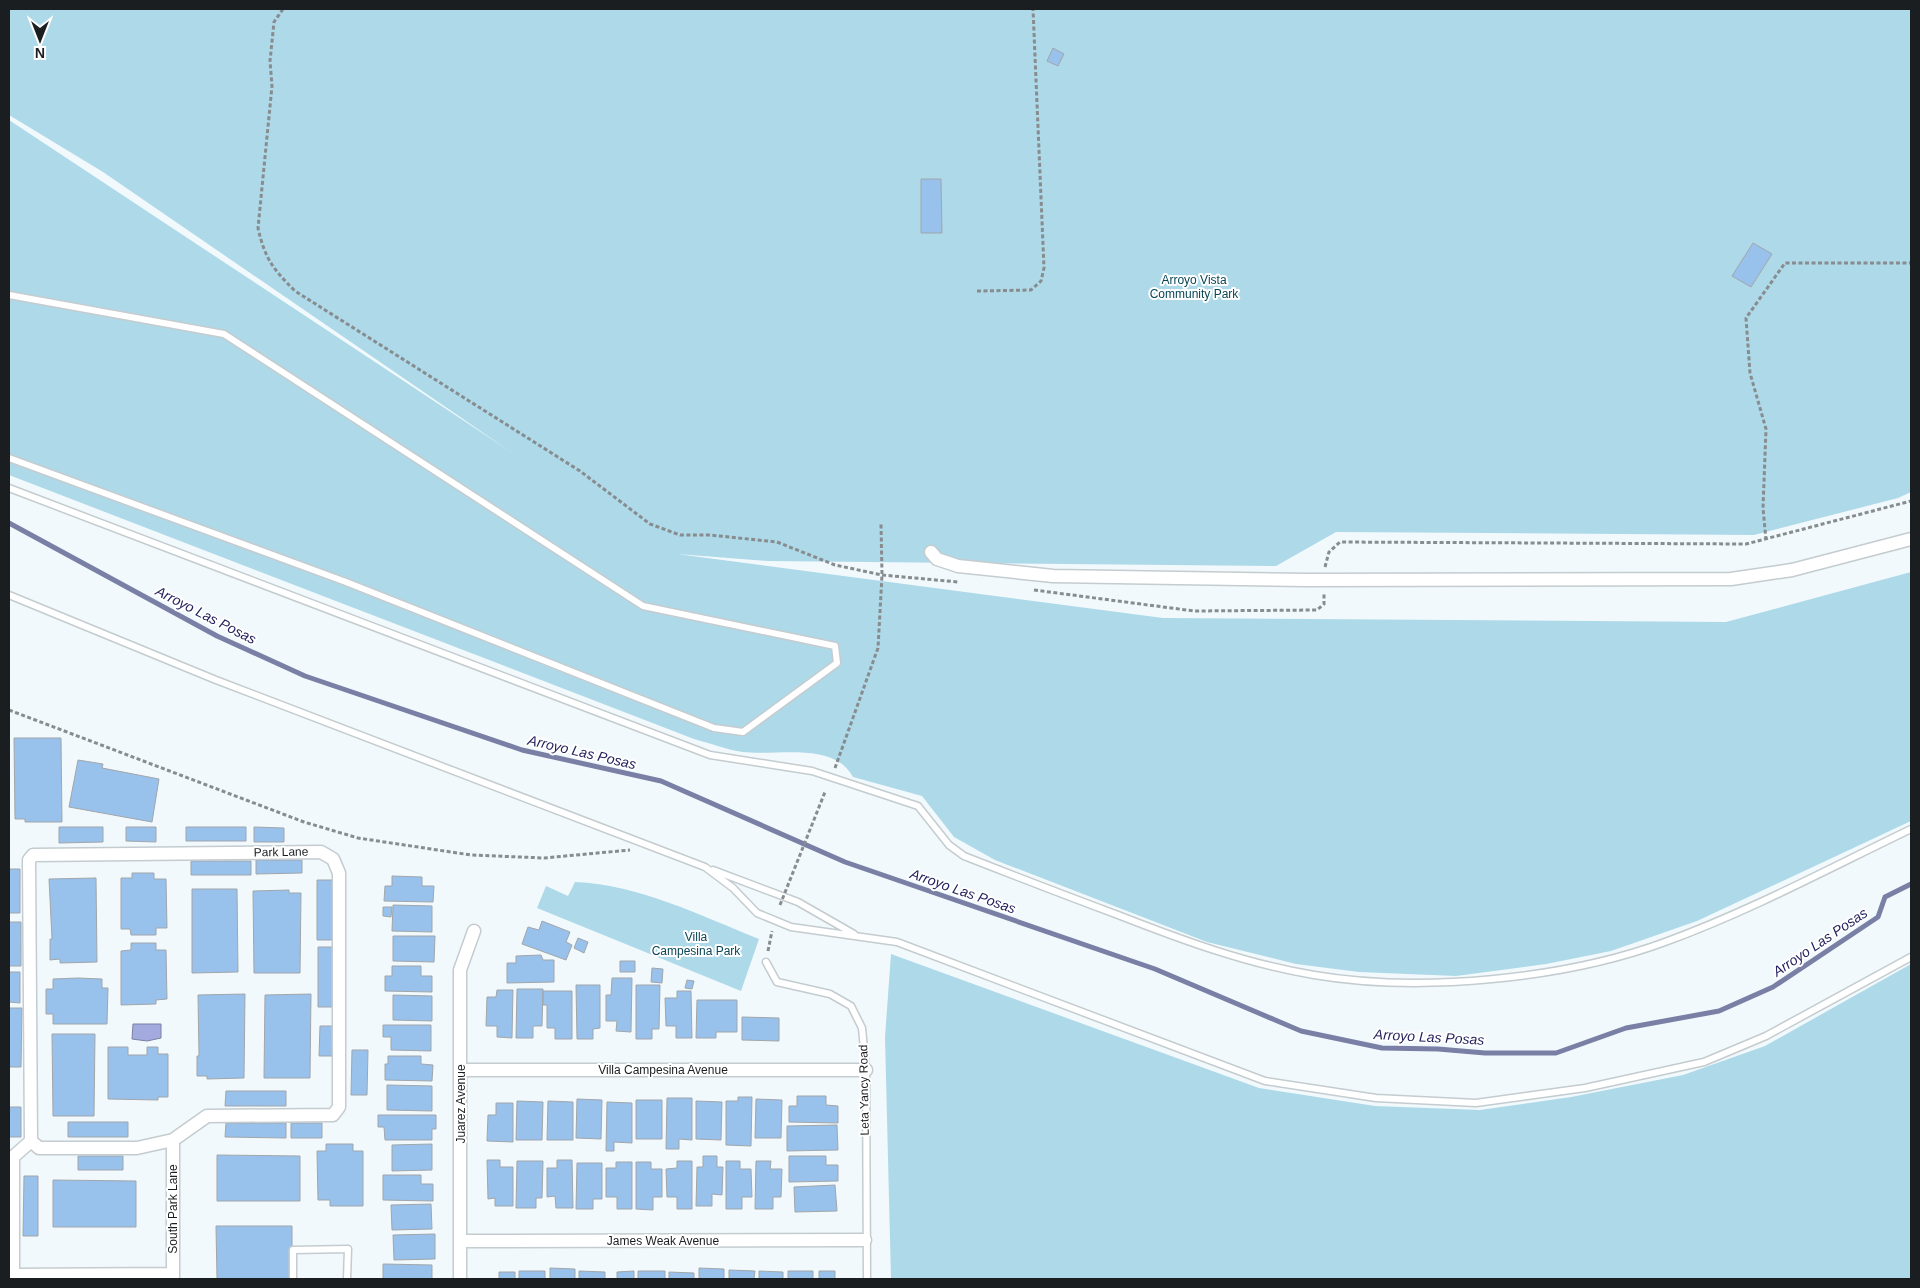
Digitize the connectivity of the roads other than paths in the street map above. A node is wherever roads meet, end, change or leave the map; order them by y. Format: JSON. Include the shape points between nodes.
{"nodes":[{"id":1,"x":9,"y":295,"type":"edge"},
{"id":2,"x":9,"y":458,"type":"edge"},
{"id":3,"x":9,"y":488,"type":"edge"},
{"id":4,"x":1911,"y":539,"type":"edge"},
{"id":5,"x":931,"y":552,"type":"dead end"},
{"id":6,"x":9,"y":595,"type":"edge"},
{"id":7,"x":1911,"y":829,"type":"edge"},
{"id":8,"x":705,"y":867,"type":"junction"},
{"id":9,"x":474,"y":931,"type":"dead end"},
{"id":10,"x":857,"y":936,"type":"junction"},
{"id":11,"x":1911,"y":957,"type":"edge"},
{"id":12,"x":766,"y":962,"type":"dead end"},
{"id":13,"x":461,"y":1070,"type":"junction"},
{"id":14,"x":866,"y":1070,"type":"junction"},
{"id":15,"x":173,"y":1140,"type":"junction"},
{"id":16,"x":32,"y":1141,"type":"junction"},
{"id":17,"x":865,"y":1240,"type":"junction"},
{"id":18,"x":460,"y":1241,"type":"junction"},
{"id":19,"x":11,"y":1275,"type":"edge"},
{"id":20,"x":173,"y":1277,"type":"edge"},
{"id":21,"x":293,"y":1279,"type":"edge"},
{"id":22,"x":347,"y":1279,"type":"edge"},
{"id":23,"x":460,"y":1279,"type":"edge"},
{"id":24,"x":867,"y":1279,"type":"edge"}],
"edges":[{"from":1,"to":2,"type":"lane","via":[[224,334],[642,606],[835,646],[837,663],[742,732],[714,728],[346,582]]},
{"from":3,"to":7,"type":"lane","via":[[710,755],[764,762],[832,777],[918,806],[949,845],[964,856],[1204,948],[1314,975],[1385,983],[1478,980],[1587,966],[1726,918]]},
{"from":4,"to":5,"type":"street","via":[[1792,570],[1731,579],[1053,576],[958,566],[937,559]]},
{"from":6,"to":8,"type":"lane","via":[[216,680]]},
{"from":8,"to":10,"type":"lane","via":[[798,902]]},
{"from":8,"to":10,"type":"lane","via":[[734,888],[757,912],[774,921],[791,927]]},
{"from":9,"to":13,"type":"street","name":"Juarez Avenue","via":[[460,970]]},
{"from":10,"to":11,"type":"lane","via":[[897,942],[1265,1081],[1376,1098],[1476,1102],[1585,1088],[1704,1062],[1766,1036]]},
{"from":12,"to":14,"type":"lane","name":"Leta Yancy Road","via":[[777,982],[830,994],[851,1006],[862,1028]]},
{"from":13,"to":14,"type":"street","name":"Villa Campesina Avenue"},
{"from":13,"to":18,"type":"street","name":"Juarez Avenue"},
{"from":14,"to":17,"type":"lane","name":"Leta Yancy Road"},
{"from":15,"to":16,"type":"street","name":"Park Lane","via":[[137,1148],[39,1148]]},
{"from":15,"to":16,"type":"street","name":"Park Lane","via":[[207,1116],[333,1115],[340,1107],[339,873],[333,859],[321,852],[33,855],[29,860]]},
{"from":15,"to":20,"type":"street","name":"South Park Lane"},
{"from":16,"to":19,"type":"street","via":[[13,1157]]},
{"from":17,"to":18,"type":"street","name":"James Weak Avenue"},
{"from":17,"to":24,"type":"lane","name":"Leta Yancy Road"},
{"from":18,"to":23,"type":"street","name":"Juarez Avenue"},
{"from":19,"to":20,"type":"street"},
{"from":21,"to":22,"type":"lane","via":[[294,1250],[348,1249]]}]}
